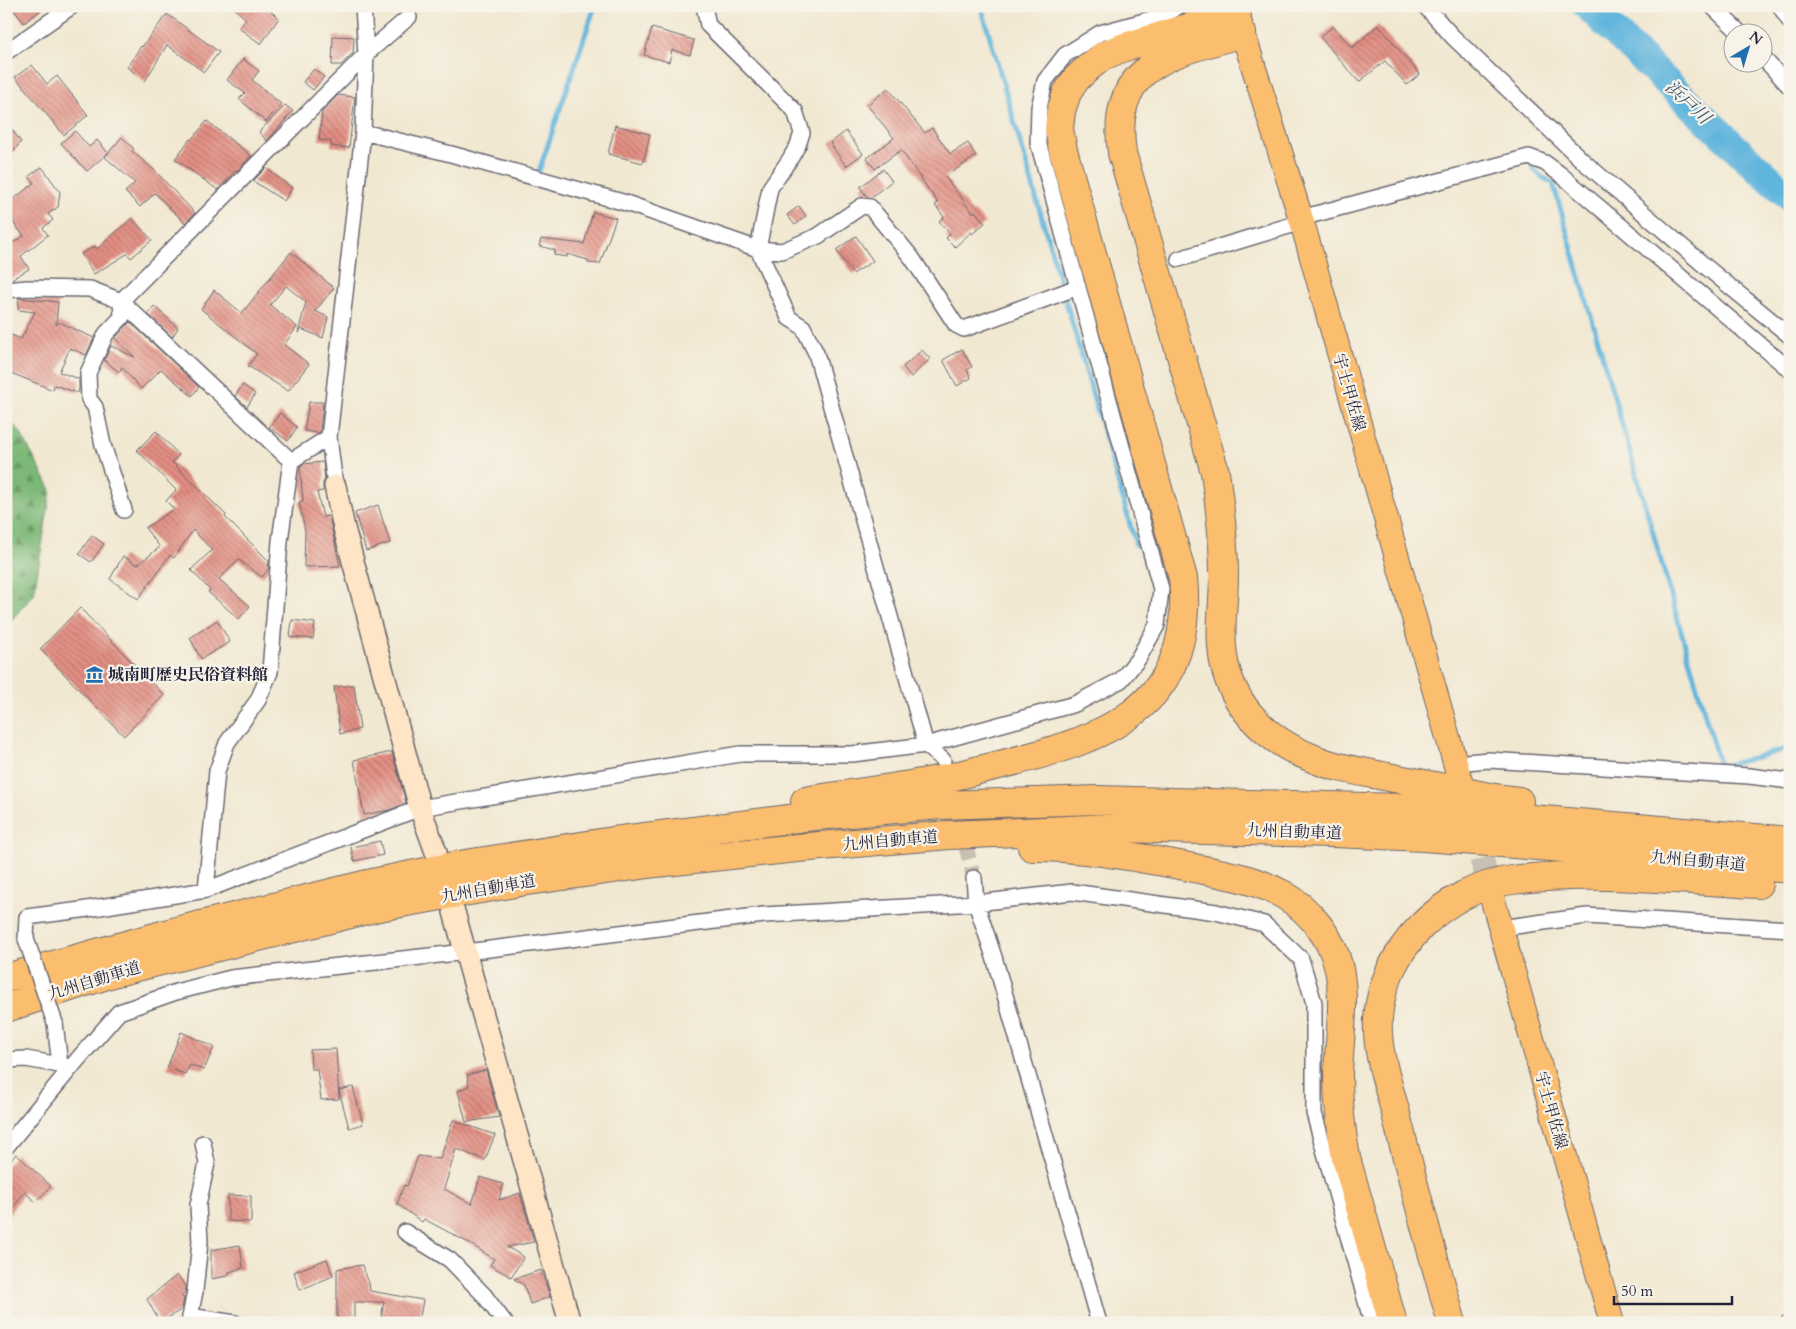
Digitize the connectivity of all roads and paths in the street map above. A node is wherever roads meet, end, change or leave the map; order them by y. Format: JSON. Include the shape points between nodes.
{"nodes":[{"id":1,"x":72,"y":6,"type":"edge"},
{"id":2,"x":363,"y":6,"type":"edge"},
{"id":3,"x":704,"y":6,"type":"edge"},
{"id":4,"x":1179,"y":6,"type":"edge"},
{"id":5,"x":1425,"y":6,"type":"edge"},
{"id":6,"x":1712,"y":6,"type":"edge"},
{"id":7,"x":1780,"y":6,"type":"edge"},
{"id":8,"x":408,"y":17,"type":"dead end"},
{"id":9,"x":1238,"y":18,"type":"edge"},
{"id":10,"x":1729,"y":22,"type":"edge"},
{"id":11,"x":1790,"y":22,"type":"edge"},
{"id":12,"x":6,"y":52,"type":"edge"},
{"id":13,"x":366,"y":54,"type":"junction"},
{"id":14,"x":1774,"y":69,"type":"edge"},
{"id":15,"x":1790,"y":87,"type":"edge"},
{"id":16,"x":363,"y":132,"type":"junction"},
{"id":17,"x":1302,"y":220,"type":"junction"},
{"id":18,"x":758,"y":249,"type":"junction"},
{"id":19,"x":1179,"y":259,"type":"dead end"},
{"id":20,"x":1078,"y":287,"type":"junction"},
{"id":21,"x":6,"y":290,"type":"edge"},
{"id":22,"x":121,"y":301,"type":"junction"},
{"id":23,"x":1790,"y":336,"type":"edge"},
{"id":24,"x":1790,"y":370,"type":"edge"},
{"id":25,"x":329,"y":437,"type":"junction"},
{"id":26,"x":291,"y":461,"type":"junction"},
{"id":27,"x":335,"y":486,"type":"joint"},
{"id":28,"x":124,"y":510,"type":"dead end"},
{"id":29,"x":926,"y":744,"type":"junction"},
{"id":30,"x":944,"y":760,"type":"dead end"},
{"id":31,"x":1457,"y":771,"type":"joint"},
{"id":32,"x":1790,"y":781,"type":"edge"},
{"id":33,"x":420,"y":808,"type":"junction"},
{"id":34,"x":1790,"y":831,"type":"edge"},
{"id":35,"x":1790,"y":841,"type":"edge"},
{"id":36,"x":448,"y":859,"type":"junction"},
{"id":37,"x":656,"y":863,"type":"junction"},
{"id":38,"x":1790,"y":869,"type":"edge"},
{"id":39,"x":974,"y":878,"type":"tunnel mouth"},
{"id":40,"x":1790,"y":885,"type":"edge"},
{"id":41,"x":206,"y":890,"type":"junction"},
{"id":42,"x":1492,"y":897,"type":"tunnel mouth"},
{"id":43,"x":976,"y":903,"type":"junction"},
{"id":44,"x":454,"y":912,"type":"dead end"},
{"id":45,"x":1501,"y":928,"type":"junction"},
{"id":46,"x":1790,"y":929,"type":"edge"},
{"id":47,"x":466,"y":952,"type":"junction"},
{"id":48,"x":6,"y":978,"type":"edge"},
{"id":49,"x":6,"y":1008,"type":"edge"},
{"id":50,"x":6,"y":1060,"type":"edge"},
{"id":51,"x":65,"y":1066,"type":"junction"},
{"id":52,"x":203,"y":1143,"type":"dead end"},
{"id":53,"x":6,"y":1147,"type":"edge"},
{"id":54,"x":405,"y":1232,"type":"dead end"},
{"id":55,"x":190,"y":1319,"type":"edge"},
{"id":56,"x":235,"y":1323,"type":"edge"},
{"id":57,"x":505,"y":1323,"type":"edge"},
{"id":58,"x":570,"y":1323,"type":"edge"},
{"id":59,"x":1099,"y":1323,"type":"edge"},
{"id":60,"x":1372,"y":1323,"type":"edge"},
{"id":61,"x":1393,"y":1323,"type":"edge"},
{"id":62,"x":1452,"y":1323,"type":"edge"},
{"id":63,"x":1612,"y":1323,"type":"edge"}],
"edges":[{"from":1,"to":12,"type":"street"},
{"from":2,"to":13,"type":"street"},
{"from":3,"to":18,"type":"street","via":[[708,26],[795,111],[802,133],[790,159],[770,188]]},
{"from":4,"to":20,"type":"street","via":[[1163,16],[1100,33],[1065,55],[1045,81],[1039,108],[1038,142]]},
{"from":5,"to":23,"type":"street","via":[[1453,37],[1584,162]]},
{"from":6,"to":10,"type":"street"},
{"from":7,"to":11,"type":"street"},
{"from":8,"to":13,"type":"street"},
{"from":9,"to":17,"type":"main road","name":"宇土甲佐線"},
{"from":9,"to":34,"type":"highway","via":[[1171,55],[1137,79],[1126,95],[1120,113],[1119,133],[1122,153],[1215,472],[1223,525],[1222,647],[1233,691],[1246,712],[1264,731],[1288,748],[1338,766],[1494,798]]},
{"from":9,"to":36,"type":"highway","via":[[1122,48],[1103,56],[1076,79],[1061,111],[1062,150],[1183,578],[1184,624],[1179,648],[1155,690],[1114,726],[1088,738],[1048,753],[934,781],[462,853]]},
{"from":13,"to":16,"type":"street"},
{"from":13,"to":22,"type":"street"},
{"from":14,"to":15,"type":"street"},
{"from":16,"to":18,"type":"street","via":[[626,203]]},
{"from":16,"to":25,"type":"street"},
{"from":17,"to":19,"type":"street"},
{"from":17,"to":24,"type":"street","via":[[1529,156],[1560,174]]},
{"from":17,"to":31,"type":"main road","name":"宇土甲佐線"},
{"from":18,"to":20,"type":"street","via":[[782,251],[818,236],[862,206],[870,207],[912,258],[956,325],[964,329]]},
{"from":18,"to":29,"type":"street","via":[[789,318],[803,327],[816,353]]},
{"from":20,"to":29,"type":"street","via":[[1161,589],[1157,625],[1138,659],[1121,680],[1075,704]]},
{"from":21,"to":22,"type":"street","via":[[90,289]]},
{"from":22,"to":26,"type":"street"},
{"from":22,"to":28,"type":"street","via":[[122,318],[106,334],[88,373],[89,399],[95,407],[103,445]]},
{"from":25,"to":26,"type":"street"},
{"from":25,"to":27,"type":"street"},
{"from":26,"to":41,"type":"street","via":[[280,541],[270,672],[258,700],[227,743],[217,771]]},
{"from":27,"to":33,"type":"street"},
{"from":29,"to":30,"type":"street"},
{"from":29,"to":33,"type":"street","via":[[852,754],[740,754]]},
{"from":31,"to":32,"type":"street","via":[[1489,760]]},
{"from":33,"to":36,"type":"street"},
{"from":33,"to":41,"type":"street"},
{"from":35,"to":36,"type":"highway","name":"九州自動車道","via":[[1404,808],[1097,800],[940,806],[805,817]]},
{"from":36,"to":48,"type":"highway","name":"九州自動車道","via":[[363,885],[184,928]]},
{"from":37,"to":38,"type":"highway","name":"九州自動車道","via":[[949,835],[1114,828],[1424,837]]},
{"from":37,"to":49,"type":"highway","name":"九州自動車道","via":[[520,882],[379,907],[113,973]]},
{"from":37,"to":61,"type":"highway","via":[[948,848],[1079,849],[1236,876],[1284,895],[1305,909],[1320,927],[1339,966],[1343,1008],[1338,1074],[1346,1158]]},
{"from":39,"to":43,"type":"street"},
{"from":40,"to":62,"type":"highway","via":[[1592,875],[1511,880],[1460,897],[1440,910],[1402,949],[1389,971],[1381,995],[1378,1020],[1380,1049]]},
{"from":41,"to":51,"type":"street","bridge":true,"via":[[26,917],[26,938],[55,1023]]},
{"from":42,"to":45,"type":"main road","name":"宇土甲佐線"},
{"from":43,"to":47,"type":"street","via":[[764,915]]},
{"from":43,"to":59,"type":"street"},
{"from":43,"to":60,"type":"street","via":[[1072,892],[1216,912],[1264,924],[1301,959],[1314,1004],[1314,1113]]},
{"from":44,"to":47,"type":"street"},
{"from":45,"to":46,"type":"street","via":[[1587,916]]},
{"from":45,"to":63,"type":"main road","name":"宇土甲佐線"},
{"from":47,"to":51,"type":"street","via":[[231,978],[176,992],[119,1012]]},
{"from":47,"to":58,"type":"street"},
{"from":50,"to":51,"type":"street","via":[[26,1059]]},
{"from":51,"to":53,"type":"street"},
{"from":52,"to":55,"type":"street","via":[[208,1163],[198,1205],[200,1242]]},
{"from":54,"to":57,"type":"street","via":[[450,1260],[484,1295]]},
{"from":55,"to":56,"type":"street"}]}
